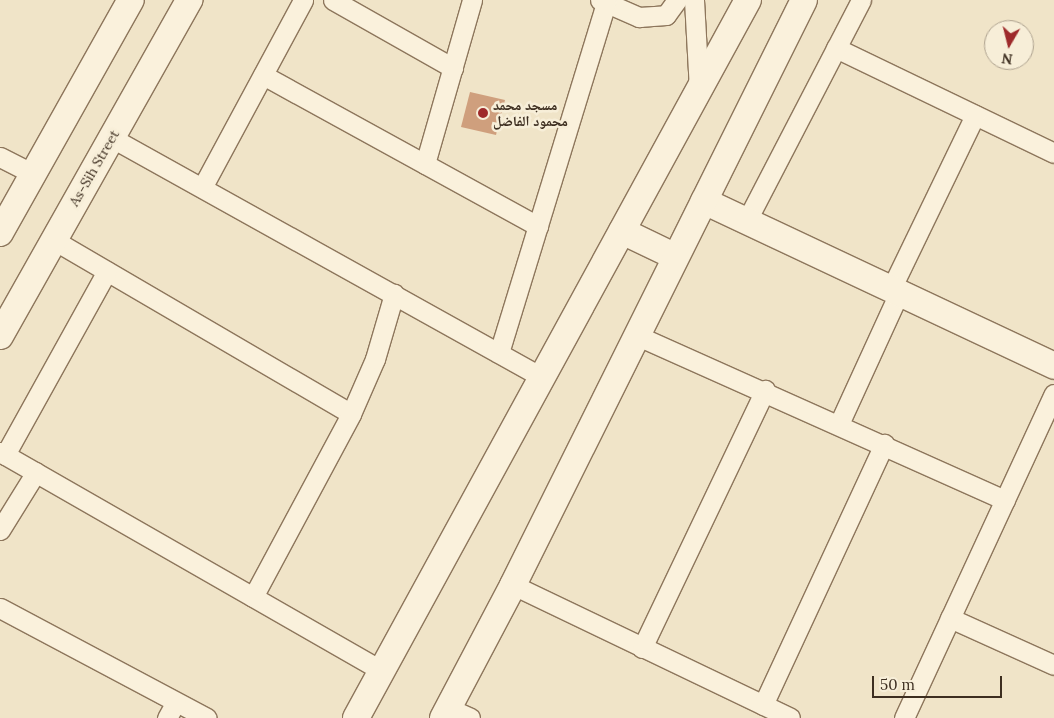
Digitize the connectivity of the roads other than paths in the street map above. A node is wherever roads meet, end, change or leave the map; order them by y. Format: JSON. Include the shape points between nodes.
{"nodes":[{"id":1,"x":131,"y":0,"type":"edge"},
{"id":2,"x":188,"y":0,"type":"edge"},
{"id":3,"x":303,"y":0,"type":"edge"},
{"id":4,"x":333,"y":0,"type":"edge"},
{"id":5,"x":472,"y":0,"type":"edge"},
{"id":6,"x":677,"y":0,"type":"edge"},
{"id":7,"x":694,"y":0,"type":"edge"},
{"id":8,"x":748,"y":0,"type":"edge"},
{"id":9,"x":804,"y":0,"type":"edge"},
{"id":10,"x":862,"y":0,"type":"edge"},
{"id":11,"x":603,"y":2,"type":"edge"},
{"id":12,"x":836,"y":48,"type":"junction"},
{"id":13,"x":453,"y":68,"type":"junction"},
{"id":14,"x":263,"y":75,"type":"junction"},
{"id":15,"x":700,"y":89,"type":"junction"},
{"id":16,"x":976,"y":115,"type":"junction"},
{"id":17,"x":112,"y":138,"type":"junction"},
{"id":18,"x":1054,"y":153,"type":"edge"},
{"id":19,"x":0,"y":157,"type":"edge"},
{"id":20,"x":425,"y":164,"type":"junction"},
{"id":21,"x":33,"y":174,"type":"junction"},
{"id":22,"x":203,"y":186,"type":"junction"},
{"id":23,"x":704,"y":201,"type":"junction"},
{"id":24,"x":746,"y":222,"type":"junction"},
{"id":25,"x":538,"y":226,"type":"junction"},
{"id":26,"x":622,"y":231,"type":"junction"},
{"id":27,"x":0,"y":233,"type":"edge"},
{"id":28,"x":52,"y":239,"type":"junction"},
{"id":29,"x":674,"y":256,"type":"junction"},
{"id":30,"x":107,"y":271,"type":"junction"},
{"id":31,"x":895,"y":291,"type":"junction"},
{"id":32,"x":394,"y":294,"type":"junction"},
{"id":33,"x":0,"y":336,"type":"edge"},
{"id":34,"x":638,"y":336,"type":"junction"},
{"id":35,"x":499,"y":353,"type":"junction"},
{"id":36,"x":1054,"y":366,"type":"edge"},
{"id":37,"x":542,"y":377,"type":"junction"},
{"id":38,"x":765,"y":390,"type":"junction"},
{"id":39,"x":1054,"y":394,"type":"edge"},
{"id":40,"x":351,"y":414,"type":"junction"},
{"id":41,"x":839,"y":424,"type":"junction"},
{"id":42,"x":884,"y":444,"type":"junction"},
{"id":43,"x":3,"y":454,"type":"edge"},
{"id":44,"x":36,"y":472,"type":"junction"},
{"id":45,"x":1005,"y":500,"type":"junction"},
{"id":46,"x":0,"y":530,"type":"edge"},
{"id":47,"x":513,"y":586,"type":"junction"},
{"id":48,"x":253,"y":597,"type":"junction"},
{"id":49,"x":0,"y":608,"type":"edge"},
{"id":50,"x":950,"y":618,"type":"junction"},
{"id":51,"x":642,"y":648,"type":"junction"},
{"id":52,"x":1054,"y":666,"type":"edge"},
{"id":53,"x":382,"y":671,"type":"junction"},
{"id":54,"x":176,"y":702,"type":"junction"},
{"id":55,"x":763,"y":705,"type":"junction"},
{"id":56,"x":453,"y":715,"type":"edge"},
{"id":57,"x":167,"y":718,"type":"edge"},
{"id":58,"x":207,"y":718,"type":"edge"},
{"id":59,"x":356,"y":718,"type":"edge"},
{"id":60,"x":790,"y":718,"type":"edge"},
{"id":61,"x":904,"y":718,"type":"edge"}],
"edges":[{"from":1,"to":21,"type":"street"},
{"from":2,"to":17,"type":"street","name":"As-Sih Street"},
{"from":3,"to":14,"type":"street"},
{"from":4,"to":13,"type":"street"},
{"from":5,"to":13,"type":"street"},
{"from":6,"to":11,"type":"street","via":[[666,15],[639,17]]},
{"from":7,"to":15,"type":"street"},
{"from":8,"to":15,"type":"street"},
{"from":9,"to":23,"type":"street"},
{"from":10,"to":12,"type":"street"},
{"from":11,"to":25,"type":"street"},
{"from":12,"to":16,"type":"street"},
{"from":12,"to":24,"type":"street"},
{"from":13,"to":20,"type":"street"},
{"from":14,"to":20,"type":"street"},
{"from":14,"to":22,"type":"street"},
{"from":15,"to":26,"type":"street"},
{"from":16,"to":18,"type":"street"},
{"from":16,"to":31,"type":"street"},
{"from":17,"to":22,"type":"street"},
{"from":17,"to":28,"type":"street","name":"As-Sih Street"},
{"from":19,"to":21,"type":"street"},
{"from":20,"to":25,"type":"street"},
{"from":21,"to":27,"type":"street"},
{"from":22,"to":32,"type":"street"},
{"from":23,"to":24,"type":"street"},
{"from":23,"to":29,"type":"street"},
{"from":24,"to":31,"type":"street"},
{"from":25,"to":35,"type":"street"},
{"from":26,"to":29,"type":"street"},
{"from":26,"to":37,"type":"street"},
{"from":28,"to":30,"type":"street"},
{"from":28,"to":33,"type":"street","name":"As-Sih Street"},
{"from":29,"to":34,"type":"street"},
{"from":30,"to":40,"type":"street"},
{"from":30,"to":43,"type":"street"},
{"from":31,"to":36,"type":"street"},
{"from":31,"to":41,"type":"street"},
{"from":32,"to":35,"type":"street"},
{"from":32,"to":40,"type":"street","via":[[375,359]]},
{"from":34,"to":38,"type":"street"},
{"from":34,"to":47,"type":"street"},
{"from":35,"to":37,"type":"street"},
{"from":37,"to":53,"type":"street"},
{"from":38,"to":41,"type":"street"},
{"from":38,"to":51,"type":"street"},
{"from":39,"to":45,"type":"street"},
{"from":40,"to":48,"type":"street"},
{"from":41,"to":42,"type":"street"},
{"from":42,"to":45,"type":"street"},
{"from":42,"to":55,"type":"street"},
{"from":43,"to":44,"type":"street"},
{"from":44,"to":46,"type":"street"},
{"from":44,"to":48,"type":"street"},
{"from":45,"to":50,"type":"street"},
{"from":47,"to":51,"type":"street"},
{"from":47,"to":56,"type":"street"},
{"from":48,"to":53,"type":"street"},
{"from":49,"to":54,"type":"street"},
{"from":50,"to":52,"type":"street"},
{"from":50,"to":61,"type":"street"},
{"from":51,"to":55,"type":"street"},
{"from":53,"to":59,"type":"street"},
{"from":54,"to":57,"type":"street"},
{"from":54,"to":58,"type":"street"},
{"from":55,"to":60,"type":"street"}]}
